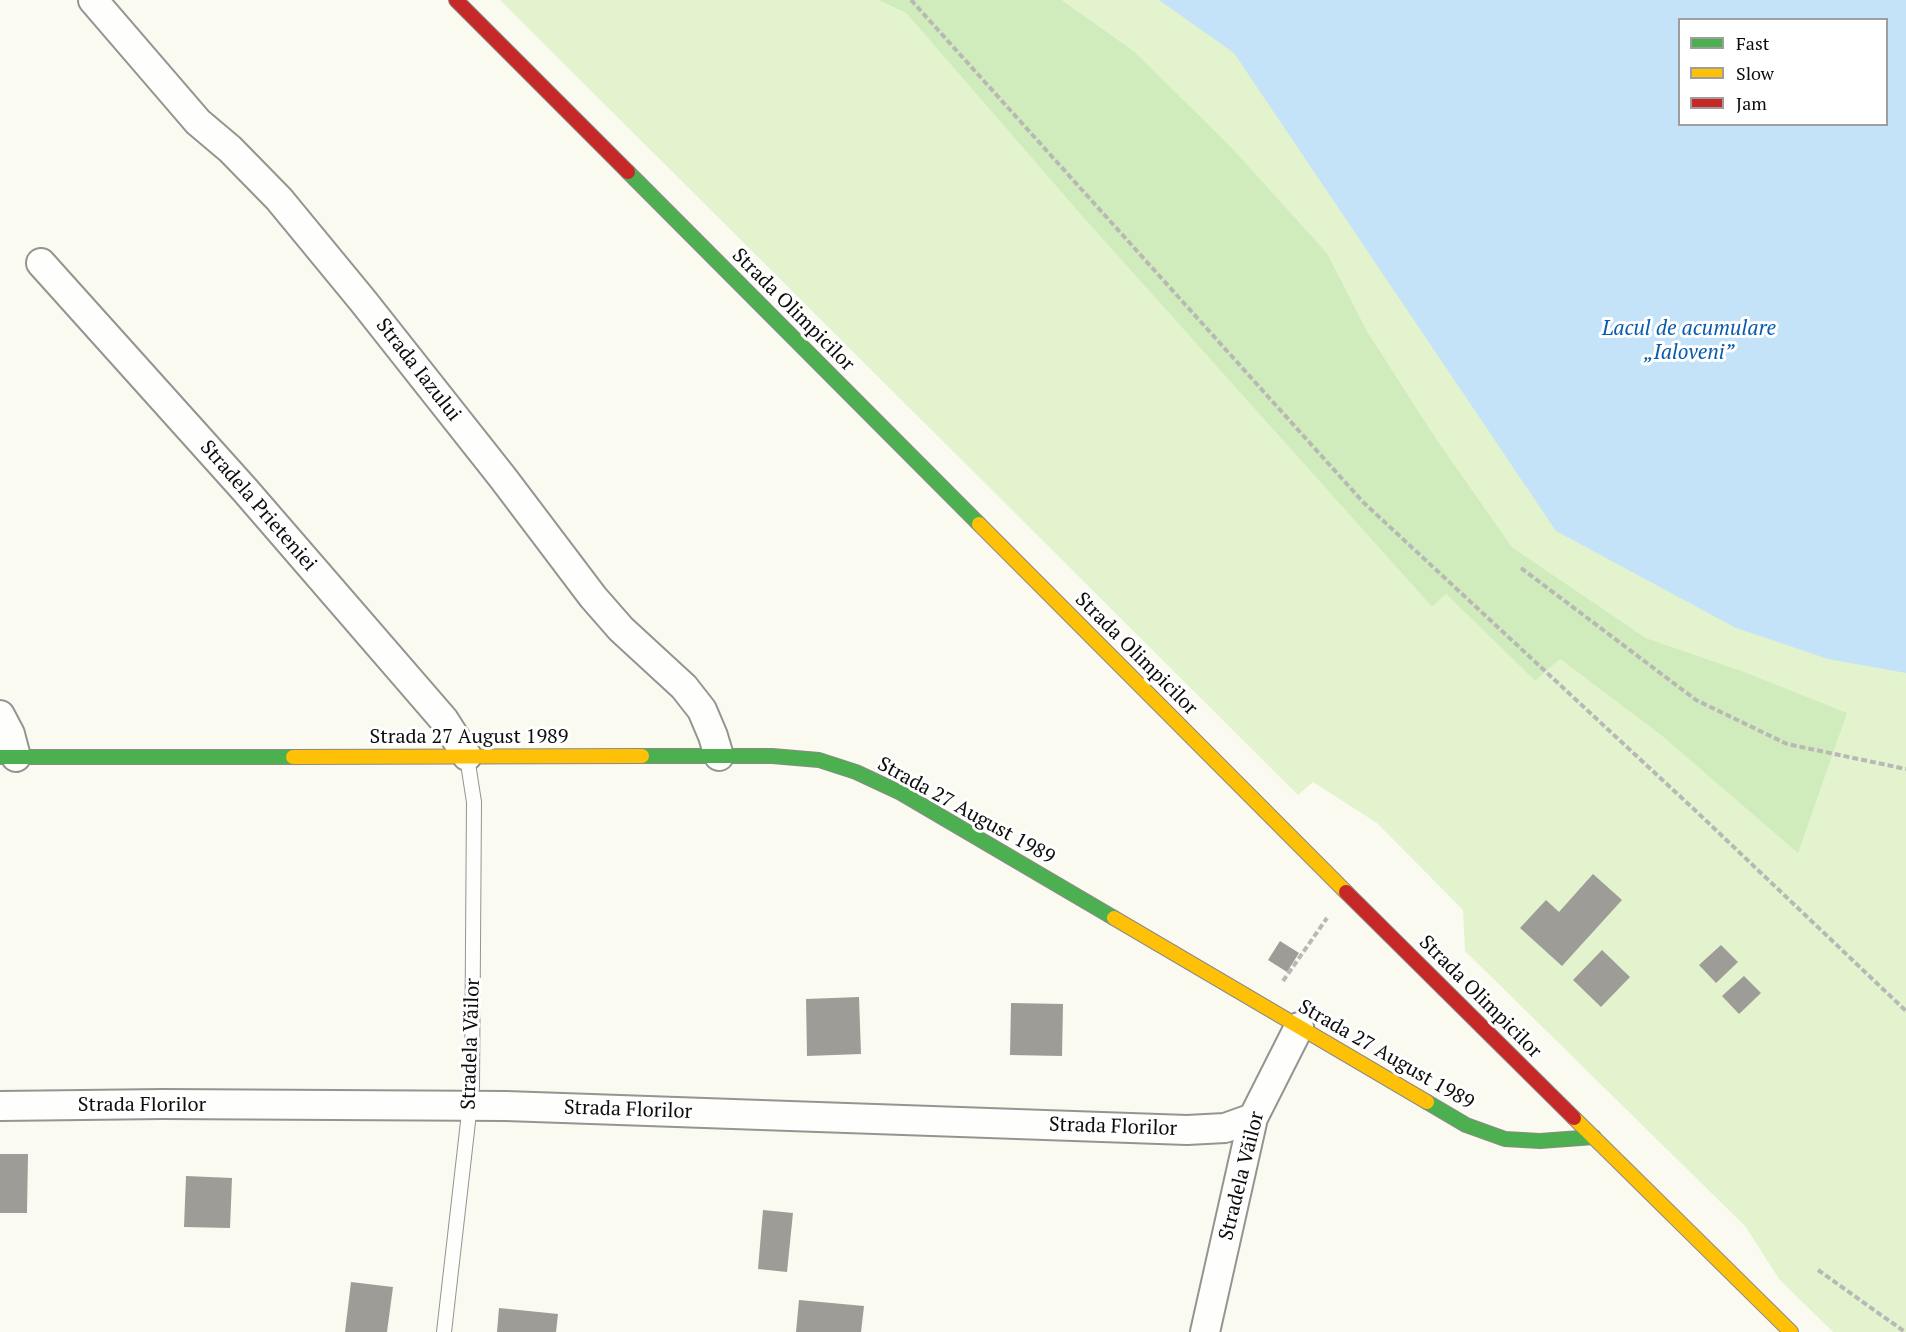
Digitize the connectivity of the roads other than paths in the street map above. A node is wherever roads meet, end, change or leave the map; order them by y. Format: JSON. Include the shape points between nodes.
{"nodes":[{"id":1,"x":93,"y":0,"type":"edge"},
{"id":2,"x":456,"y":0,"type":"edge"},
{"id":3,"x":41,"y":263,"type":"dead end"},
{"id":4,"x":0,"y":715,"type":"edge"},
{"id":5,"x":466,"y":756,"type":"junction"},
{"id":6,"x":719,"y":756,"type":"junction"},
{"id":7,"x":8,"y":757,"type":"edge"},
{"id":8,"x":1299,"y":1027,"type":"junction"},
{"id":9,"x":0,"y":1106,"type":"edge"},
{"id":10,"x":470,"y":1107,"type":"junction"},
{"id":11,"x":1253,"y":1118,"type":"junction"},
{"id":12,"x":1594,"y":1137,"type":"junction"},
{"id":13,"x":444,"y":1332,"type":"edge"},
{"id":14,"x":1205,"y":1332,"type":"edge"},
{"id":15,"x":1791,"y":1332,"type":"edge"}],
"edges":[{"from":1,"to":6,"type":"street","name":"Strada Iazului","via":[[198,122],[279,198],[489,459],[593,597],[621,629],[684,687],[702,710]]},
{"from":2,"to":12,"type":"main road","name":"Strada Olimpicilor"},
{"from":3,"to":5,"type":"street","name":"Stradela Prieteniei","via":[[444,720]]},
{"from":4,"to":7,"type":"street","via":[[10,734]]},
{"from":5,"to":6,"type":"main road","name":"Strada 27 August 1989"},
{"from":5,"to":7,"type":"main road","name":"Strada 27 August 1989"},
{"from":5,"to":10,"type":"lane","name":"Stradela Văilor","via":[[474,802]]},
{"from":6,"to":8,"type":"main road","name":"Strada 27 August 1989","via":[[819,760],[901,793]]},
{"from":8,"to":11,"type":"street","name":"Stradela Văilor"},
{"from":8,"to":12,"type":"main road","name":"Strada 27 August 1989","via":[[1466,1125],[1505,1139],[1540,1142]]},
{"from":9,"to":10,"type":"street","name":"Strada Florilor"},
{"from":10,"to":11,"type":"street","name":"Strada Florilor","via":[[1186,1130],[1225,1128]]},
{"from":10,"to":13,"type":"lane","name":"Stradela Văilor"},
{"from":11,"to":14,"type":"street","name":"Stradela Văilor"},
{"from":12,"to":15,"type":"main road","name":"Strada Olimpicilor"}]}
